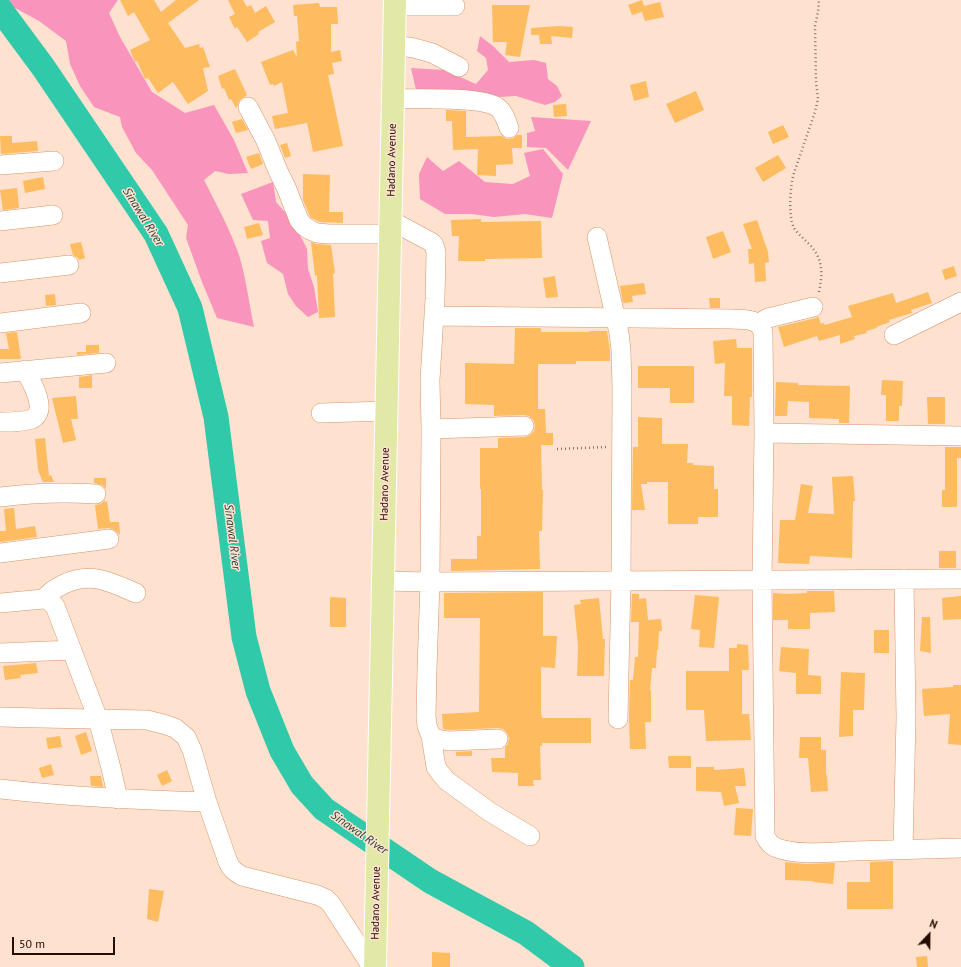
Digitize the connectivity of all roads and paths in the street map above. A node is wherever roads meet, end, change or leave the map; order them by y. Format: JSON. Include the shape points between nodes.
{"nodes":[{"id":1,"x":819,"y":0,"type":"edge"},
{"id":2,"x":395,"y":3,"type":"edge"},
{"id":3,"x":455,"y":6,"type":"dead end"},
{"id":4,"x":394,"y":45,"type":"junction"},
{"id":5,"x":459,"y":67,"type":"dead end"},
{"id":6,"x":393,"y":98,"type":"junction"},
{"id":7,"x":248,"y":107,"type":"dead end"},
{"id":8,"x":509,"y":128,"type":"dead end"},
{"id":9,"x":54,"y":161,"type":"dead end"},
{"id":10,"x":0,"y":165,"type":"edge"},
{"id":11,"x":54,"y":215,"type":"dead end"},
{"id":12,"x":0,"y":221,"type":"edge"},
{"id":13,"x":390,"y":227,"type":"junction"},
{"id":14,"x":597,"y":238,"type":"dead end"},
{"id":15,"x":69,"y":265,"type":"dead end"},
{"id":16,"x":0,"y":273,"type":"edge"},
{"id":17,"x":961,"y":302,"type":"edge"},
{"id":18,"x":813,"y":307,"type":"joint"},
{"id":19,"x":81,"y":313,"type":"dead end"},
{"id":20,"x":435,"y":316,"type":"junction"},
{"id":21,"x":616,"y":318,"type":"junction"},
{"id":22,"x":0,"y":323,"type":"edge"},
{"id":23,"x":759,"y":323,"type":"junction"},
{"id":24,"x":894,"y":335,"type":"dead end"},
{"id":25,"x":106,"y":363,"type":"dead end"},
{"id":26,"x":25,"y":370,"type":"junction"},
{"id":27,"x":0,"y":373,"type":"edge"},
{"id":28,"x":386,"y":411,"type":"junction"},
{"id":29,"x":320,"y":413,"type":"dead end"},
{"id":30,"x":0,"y":422,"type":"edge"},
{"id":31,"x":524,"y":426,"type":"dead end"},
{"id":32,"x":431,"y":429,"type":"junction"},
{"id":33,"x":764,"y":433,"type":"junction"},
{"id":34,"x":961,"y":436,"type":"edge"},
{"id":35,"x":621,"y":447,"type":"junction"},
{"id":36,"x":557,"y":449,"type":"dead end"},
{"id":37,"x":96,"y":494,"type":"dead end"},
{"id":38,"x":0,"y":497,"type":"edge"},
{"id":39,"x":109,"y":539,"type":"dead end"},
{"id":40,"x":0,"y":553,"type":"edge"},
{"id":41,"x":904,"y":579,"type":"junction"},
{"id":42,"x":961,"y":579,"type":"edge"},
{"id":43,"x":383,"y":581,"type":"junction"},
{"id":44,"x":621,"y":581,"type":"junction"},
{"id":45,"x":762,"y":581,"type":"junction"},
{"id":46,"x":430,"y":582,"type":"junction"},
{"id":47,"x":136,"y":593,"type":"dead end"},
{"id":48,"x":44,"y":599,"type":"junction"},
{"id":49,"x":0,"y":603,"type":"edge"},
{"id":50,"x":72,"y":650,"type":"junction"},
{"id":51,"x":0,"y":653,"type":"edge"},
{"id":52,"x":0,"y":717,"type":"edge"},
{"id":53,"x":98,"y":719,"type":"junction"},
{"id":54,"x":618,"y":719,"type":"dead end"},
{"id":55,"x":431,"y":736,"type":"junction"},
{"id":56,"x":498,"y":739,"type":"dead end"},
{"id":57,"x":0,"y":789,"type":"edge"},
{"id":58,"x":118,"y":799,"type":"junction"},
{"id":59,"x":207,"y":802,"type":"junction"},
{"id":60,"x":530,"y":836,"type":"dead end"},
{"id":61,"x":961,"y":848,"type":"edge"},
{"id":62,"x":903,"y":849,"type":"junction"},
{"id":63,"x":373,"y":967,"type":"edge"}],
"edges":[{"from":1,"to":18,"type":"path","via":[[815,26],[818,99],[816,112],[792,179],[790,194],[794,228],[815,250],[821,265],[820,284]]},
{"from":2,"to":3,"type":"street"},
{"from":2,"to":4,"type":"main road","name":"Hadano Avenue"},
{"from":4,"to":5,"type":"street","via":[[432,53]]},
{"from":4,"to":6,"type":"main road","name":"Hadano Avenue"},
{"from":6,"to":8,"type":"street","via":[[471,100],[490,103],[501,110]]},
{"from":6,"to":13,"type":"main road","name":"Hadano Avenue"},
{"from":7,"to":13,"type":"street","via":[[304,226],[317,233],[329,234]]},
{"from":9,"to":10,"type":"street"},
{"from":11,"to":12,"type":"street"},
{"from":13,"to":20,"type":"street","via":[[428,240],[434,245]]},
{"from":13,"to":28,"type":"main road","name":"Hadano Avenue"},
{"from":14,"to":21,"type":"street"},
{"from":15,"to":16,"type":"street"},
{"from":17,"to":24,"type":"street"},
{"from":18,"to":23,"type":"street","via":[[768,318]]},
{"from":19,"to":22,"type":"street"},
{"from":20,"to":21,"type":"street"},
{"from":20,"to":32,"type":"street","via":[[430,380]]},
{"from":21,"to":23,"type":"street","via":[[733,320]]},
{"from":21,"to":35,"type":"street","via":[[621,350]]},
{"from":23,"to":33,"type":"street","via":[[763,332]]},
{"from":25,"to":26,"type":"street"},
{"from":26,"to":27,"type":"street"},
{"from":26,"to":30,"type":"street","via":[[36,392],[39,410],[37,415],[28,420]]},
{"from":28,"to":29,"type":"street"},
{"from":28,"to":43,"type":"main road","name":"Hadano Avenue"},
{"from":31,"to":32,"type":"street"},
{"from":32,"to":46,"type":"street"},
{"from":33,"to":34,"type":"street"},
{"from":33,"to":45,"type":"street"},
{"from":35,"to":36,"type":"path"},
{"from":35,"to":44,"type":"street"},
{"from":37,"to":38,"type":"street","via":[[68,492]]},
{"from":39,"to":40,"type":"street"},
{"from":41,"to":42,"type":"street"},
{"from":41,"to":45,"type":"street"},
{"from":41,"to":62,"type":"street","via":[[906,718]]},
{"from":43,"to":46,"type":"street"},
{"from":43,"to":63,"type":"main road","name":"Hadano Avenue"},
{"from":44,"to":45,"type":"street"},
{"from":44,"to":46,"type":"street"},
{"from":44,"to":54,"type":"street"},
{"from":45,"to":62,"type":"street","via":[[765,836],[768,842],[784,850],[808,853]]},
{"from":46,"to":55,"type":"street","via":[[426,716]]},
{"from":47,"to":48,"type":"street","via":[[89,577],[62,585]]},
{"from":48,"to":49,"type":"street"},
{"from":48,"to":50,"type":"street","via":[[52,602]]},
{"from":50,"to":51,"type":"street"},
{"from":50,"to":53,"type":"street"},
{"from":52,"to":53,"type":"street"},
{"from":53,"to":58,"type":"street"},
{"from":53,"to":59,"type":"street","via":[[147,720],[175,728],[186,737],[192,750]]},
{"from":55,"to":56,"type":"street","via":[[449,741]]},
{"from":55,"to":60,"type":"street","via":[[436,767],[447,781],[490,812]]},
{"from":57,"to":58,"type":"street"},
{"from":58,"to":59,"type":"street"},
{"from":59,"to":63,"type":"street","via":[[228,862],[236,873],[250,879],[318,895],[326,900]]},
{"from":61,"to":62,"type":"street"}]}
